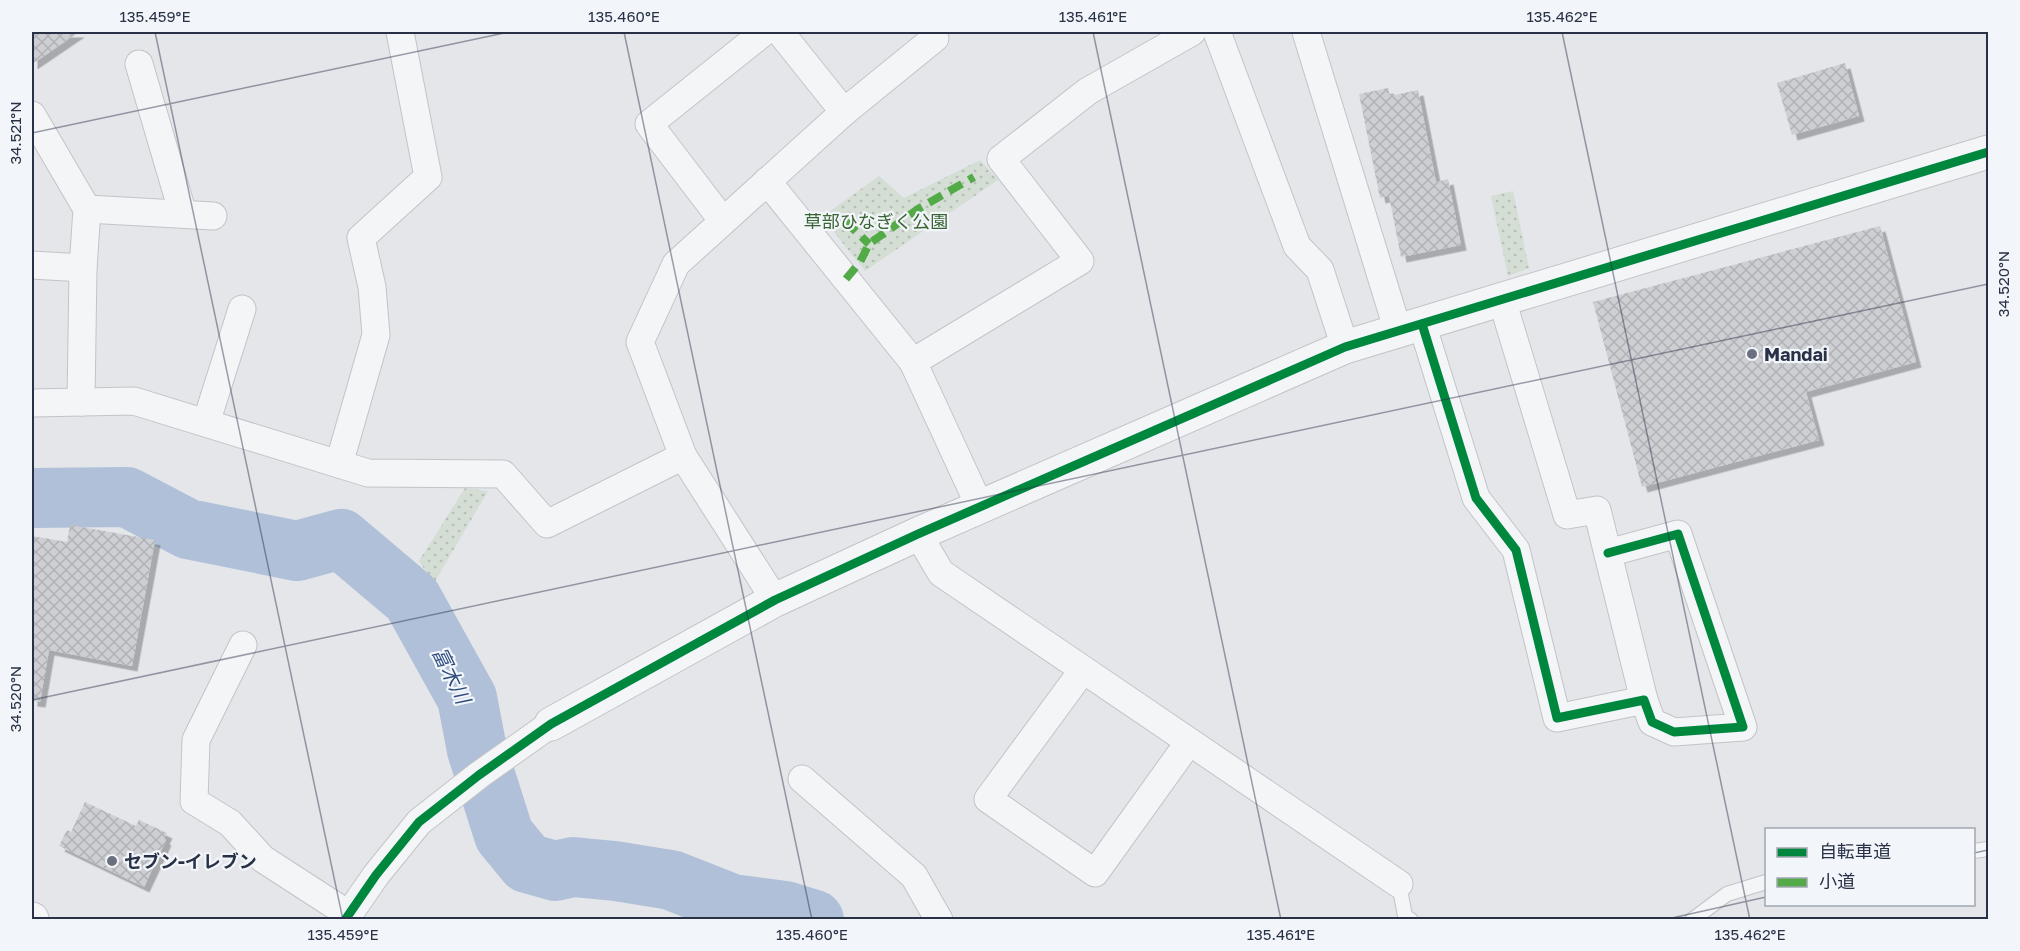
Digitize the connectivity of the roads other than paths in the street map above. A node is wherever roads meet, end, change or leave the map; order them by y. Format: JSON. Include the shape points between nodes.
{"nodes":[{"id":1,"x":399,"y":32,"type":"edge"},
{"id":2,"x":764,"y":32,"type":"edge"},
{"id":3,"x":780,"y":32,"type":"edge"},
{"id":4,"x":1192,"y":32,"type":"edge"},
{"id":5,"x":1217,"y":32,"type":"edge"},
{"id":6,"x":1306,"y":32,"type":"edge"},
{"id":7,"x":935,"y":38,"type":"dead end"},
{"id":8,"x":139,"y":64,"type":"dead end"},
{"id":9,"x":844,"y":112,"type":"junction"},
{"id":10,"x":32,"y":115,"type":"edge"},
{"id":11,"x":1989,"y":152,"type":"edge"},
{"id":12,"x":767,"y":181,"type":"junction"},
{"id":13,"x":87,"y":209,"type":"junction"},
{"id":14,"x":183,"y":214,"type":"junction"},
{"id":15,"x":213,"y":216,"type":"dead end"},
{"id":16,"x":723,"y":221,"type":"junction"},
{"id":17,"x":32,"y":265,"type":"edge"},
{"id":18,"x":83,"y":268,"type":"junction"},
{"id":19,"x":1502,"y":300,"type":"junction"},
{"id":20,"x":242,"y":309,"type":"dead end"},
{"id":21,"x":1410,"y":328,"type":"junction"},
{"id":22,"x":1346,"y":347,"type":"junction"},
{"id":23,"x":913,"y":362,"type":"junction"},
{"id":24,"x":81,"y":402,"type":"junction"},
{"id":25,"x":32,"y":403,"type":"edge"},
{"id":26,"x":206,"y":423,"type":"junction"},
{"id":27,"x":683,"y":456,"type":"junction"},
{"id":28,"x":339,"y":464,"type":"junction"},
{"id":29,"x":980,"y":507,"type":"junction"},
{"id":30,"x":918,"y":534,"type":"junction"},
{"id":31,"x":1608,"y":553,"type":"junction"},
{"id":32,"x":775,"y":600,"type":"junction"},
{"id":33,"x":243,"y":645,"type":"dead end"},
{"id":34,"x":1083,"y":670,"type":"junction"},
{"id":35,"x":1644,"y":700,"type":"junction"},
{"id":36,"x":551,"y":723,"type":"joint"},
{"id":37,"x":1189,"y":742,"type":"junction"},
{"id":38,"x":802,"y":780,"type":"dead end"},
{"id":39,"x":1765,"y":883,"type":"edge"},
{"id":40,"x":1399,"y":884,"type":"joint"},
{"id":41,"x":347,"y":917,"type":"edge"},
{"id":42,"x":939,"y":920,"type":"edge"},
{"id":43,"x":1411,"y":920,"type":"edge"},
{"id":44,"x":1692,"y":920,"type":"edge"}],
"edges":[{"from":1,"to":28,"type":"street","via":[[428,177],[361,238],[372,287],[376,335]]},
{"from":2,"to":16,"type":"street","via":[[649,124]]},
{"from":3,"to":9,"type":"street"},
{"from":4,"to":23,"type":"street","via":[[1088,91],[1002,159],[1080,261]]},
{"from":5,"to":22,"type":"street","via":[[1297,246],[1320,270]]},
{"from":6,"to":21,"type":"street"},
{"from":7,"to":9,"type":"street"},
{"from":8,"to":14,"type":"street"},
{"from":9,"to":12,"type":"street"},
{"from":10,"to":13,"type":"street"},
{"from":11,"to":19,"type":"street"},
{"from":12,"to":16,"type":"street"},
{"from":12,"to":23,"type":"street"},
{"from":13,"to":14,"type":"street"},
{"from":13,"to":18,"type":"street"},
{"from":14,"to":15,"type":"street"},
{"from":16,"to":27,"type":"street","via":[[676,264],[640,342]]},
{"from":17,"to":18,"type":"street"},
{"from":18,"to":24,"type":"street"},
{"from":19,"to":21,"type":"street"},
{"from":19,"to":31,"type":"street","via":[[1567,515],[1597,510]]},
{"from":20,"to":26,"type":"street"},
{"from":21,"to":22,"type":"street"},
{"from":21,"to":35,"type":"street","via":[[1476,498],[1516,550],[1557,718]]},
{"from":22,"to":29,"type":"street"},
{"from":23,"to":29,"type":"street"},
{"from":24,"to":25,"type":"street"},
{"from":24,"to":26,"type":"street","via":[[134,401]]},
{"from":26,"to":28,"type":"street"},
{"from":27,"to":28,"type":"street","via":[[547,524],[503,474],[368,473]]},
{"from":27,"to":32,"type":"street"},
{"from":29,"to":30,"type":"street"},
{"from":30,"to":32,"type":"street"},
{"from":30,"to":34,"type":"street","via":[[941,573]]},
{"from":31,"to":35,"type":"street"},
{"from":31,"to":35,"type":"street","via":[[1678,534],[1743,727],[1674,732],[1652,722]]},
{"from":32,"to":36,"type":"street"},
{"from":33,"to":41,"type":"street","via":[[196,740],[195,801],[230,823],[263,859]]},
{"from":34,"to":37,"type":"street"},
{"from":34,"to":37,"type":"street","via":[[988,799],[1095,873]]},
{"from":36,"to":41,"type":"street","via":[[419,822]]},
{"from":37,"to":40,"type":"street"},
{"from":38,"to":42,"type":"street","via":[[914,876]]},
{"from":39,"to":44,"type":"lane","via":[[1727,894]]},
{"from":40,"to":43,"type":"lane","via":[[1406,916]]}]}
